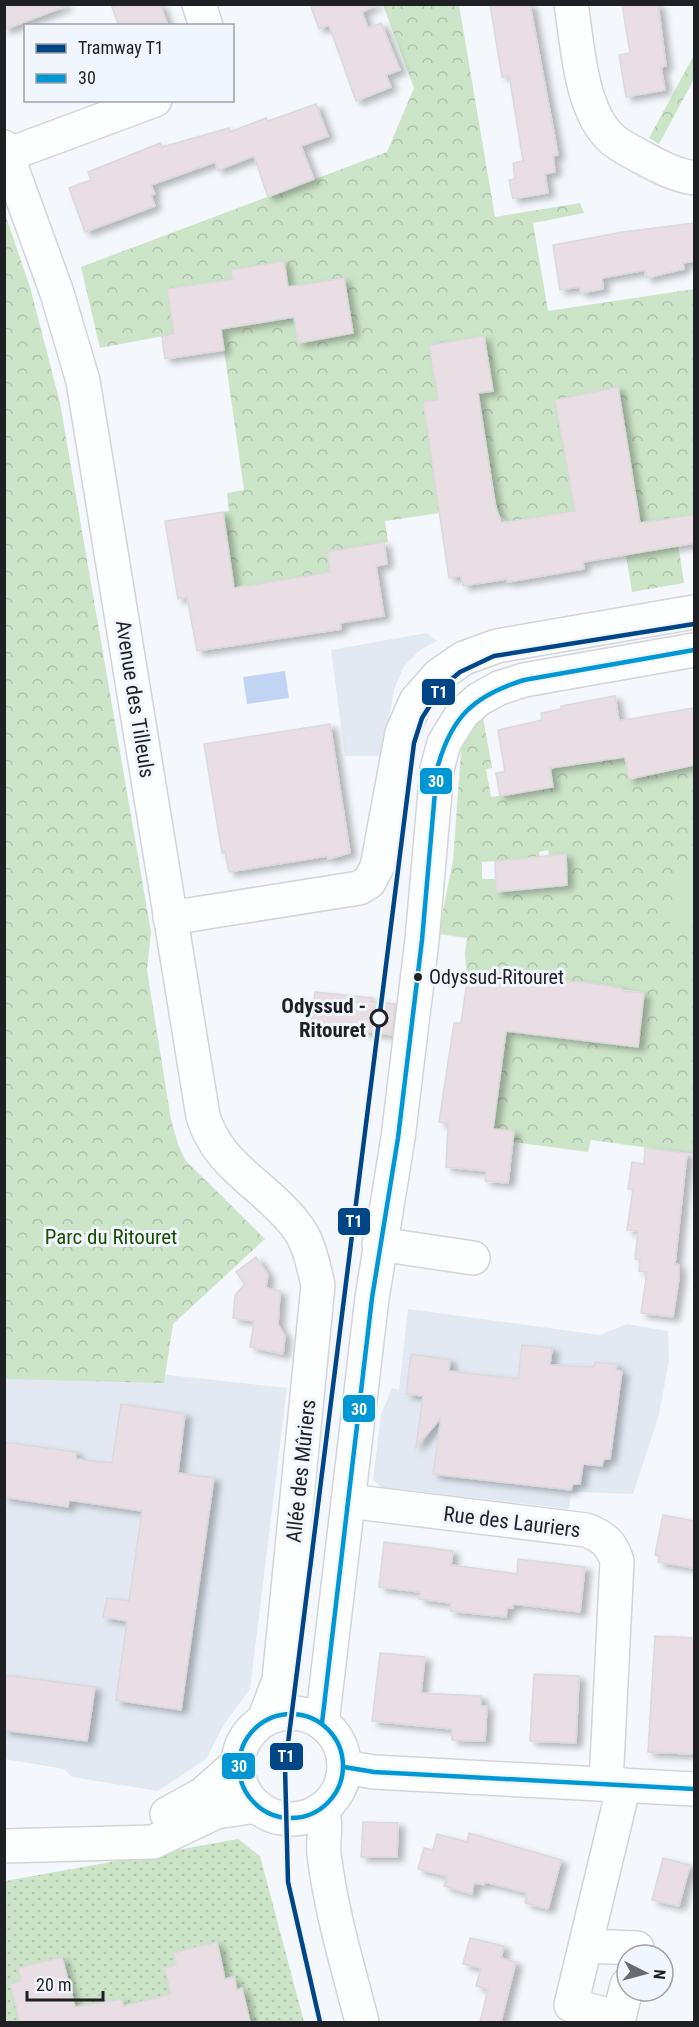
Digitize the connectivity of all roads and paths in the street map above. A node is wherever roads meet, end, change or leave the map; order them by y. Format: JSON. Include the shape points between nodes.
{"nodes":[{"id":1,"x":199,"y":4,"type":"edge"},
{"id":2,"x":571,"y":4,"type":"edge"},
{"id":3,"x":205,"y":24,"type":"edge"},
{"id":4,"x":149,"y":102,"type":"edge"},
{"id":5,"x":6,"y":151,"type":"edge"},
{"id":6,"x":694,"y":178,"type":"edge"},
{"id":7,"x":694,"y":612,"type":"edge"},
{"id":8,"x":694,"y":650,"type":"edge"},
{"id":9,"x":170,"y":918,"type":"junction"},
{"id":10,"x":296,"y":1225,"type":"joint"},
{"id":11,"x":379,"y":1244,"type":"junction"},
{"id":12,"x":473,"y":1258,"type":"dead end"},
{"id":13,"x":348,"y":1501,"type":"junction"},
{"id":14,"x":264,"y":1720,"type":"junction"},
{"id":15,"x":322,"y":1723,"type":"junction"},
{"id":16,"x":238,"y":1763,"type":"junction"},
{"id":17,"x":344,"y":1767,"type":"junction"},
{"id":18,"x":615,"y":1785,"type":"junction"},
{"id":19,"x":694,"y":1789,"type":"edge"},
{"id":20,"x":256,"y":1806,"type":"junction"},
{"id":21,"x":320,"y":1810,"type":"junction"},
{"id":22,"x":286,"y":1818,"type":"junction"},
{"id":23,"x":103,"y":1845,"type":"junction"},
{"id":24,"x":4,"y":1846,"type":"edge"},
{"id":25,"x":328,"y":1890,"type":"junction"},
{"id":26,"x":586,"y":1946,"type":"junction"},
{"id":27,"x":615,"y":1947,"type":"edge"},
{"id":28,"x":623,"y":2003,"type":"edge"},
{"id":29,"x":362,"y":2022,"type":"edge"}],
"edges":[{"from":1,"to":3,"type":"street"},
{"from":2,"to":6,"type":"street","via":[[588,103],[602,128],[632,152],[672,173]]},
{"from":4,"to":5,"type":"street"},
{"from":5,"to":9,"type":"street","name":"Avenue des Tilleuls","via":[[57,293],[83,381]]},
{"from":7,"to":9,"type":"street","via":[[497,646],[451,666],[429,685],[411,711],[398,750],[373,876],[359,888]]},
{"from":8,"to":11,"type":"street","via":[[524,680],[494,690],[470,705],[455,723],[441,754],[398,1138]]},
{"from":9,"to":10,"type":"street","name":"Avenue des Tilleuls","via":[[209,1137]]},
{"from":10,"to":14,"type":"street","name":"Allée des Mûriers","via":[[318,1284],[318,1311],[279,1680]]},
{"from":11,"to":12,"type":"street"},
{"from":11,"to":13,"type":"street"},
{"from":13,"to":15,"type":"street"},
{"from":13,"to":18,"type":"street","name":"Rue des Lauriers","via":[[586,1530],[612,1545],[617,1561]]},
{"from":14,"to":15,"type":"street","via":[[290,1713],[304,1714]]},
{"from":14,"to":16,"type":"street","via":[[243,1743]]},
{"from":15,"to":17,"type":"street","via":[[339,1744]]},
{"from":16,"to":20,"type":"street","via":[[243,1786]]},
{"from":16,"to":23,"type":"street","via":[[203,1794]]},
{"from":17,"to":18,"type":"street","via":[[374,1772]]},
{"from":17,"to":21,"type":"street","via":[[337,1791]]},
{"from":18,"to":19,"type":"street"},
{"from":18,"to":26,"type":"street","name":"Rue des Lauriers"},
{"from":20,"to":22,"type":"street"},
{"from":20,"to":23,"type":"street","via":[[216,1812],[153,1842]]},
{"from":21,"to":22,"type":"street"},
{"from":21,"to":25,"type":"street","via":[[326,1819],[323,1842]]},
{"from":22,"to":25,"type":"street","via":[[300,1836]]},
{"from":23,"to":24,"type":"street"},
{"from":25,"to":29,"type":"street"},
{"from":26,"to":27,"type":"street"},
{"from":26,"to":28,"type":"street","name":"Rue des Lauriers","via":[[571,2005],[619,2018]]}]}
